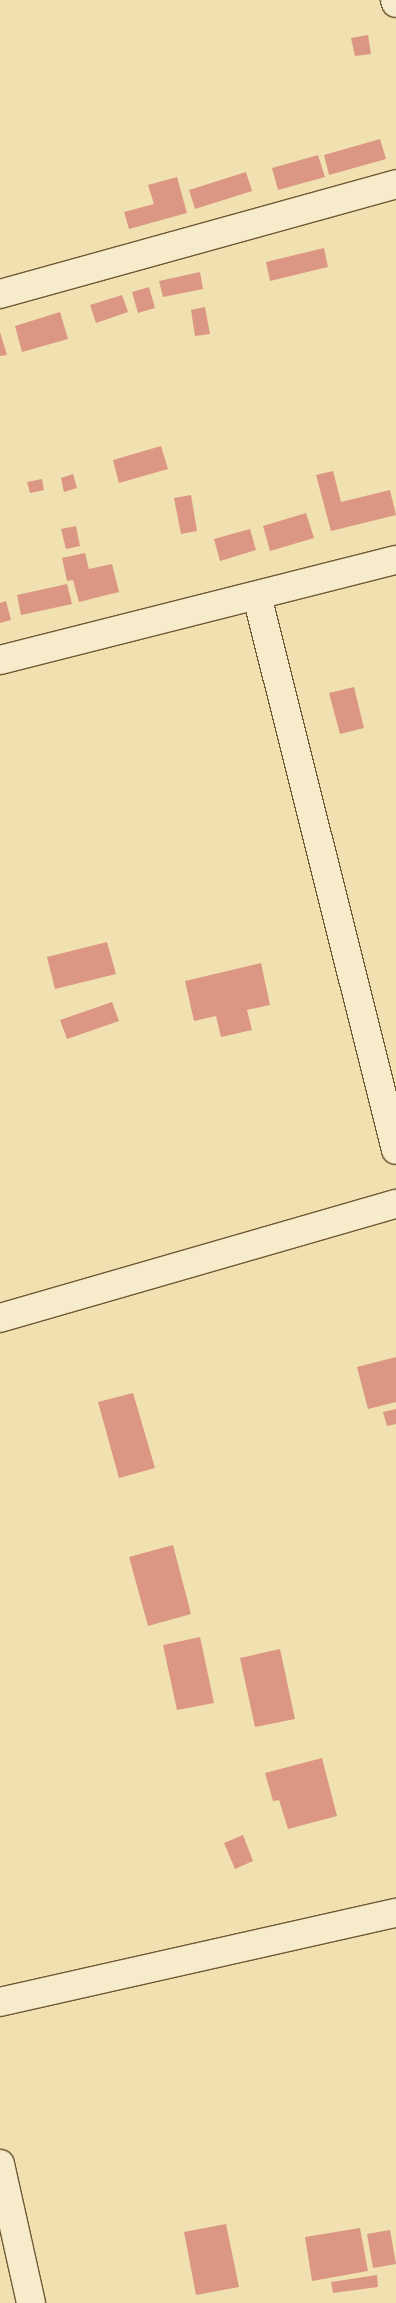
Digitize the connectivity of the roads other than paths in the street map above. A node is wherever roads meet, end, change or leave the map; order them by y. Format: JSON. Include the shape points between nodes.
{"nodes":[{"id":1,"x":396,"y":184,"type":"edge"},
{"id":2,"x":0,"y":294,"type":"edge"},
{"id":3,"x":396,"y":560,"type":"edge"},
{"id":4,"x":258,"y":596,"type":"junction"},
{"id":5,"x":0,"y":660,"type":"edge"},
{"id":6,"x":396,"y":1150,"type":"edge"},
{"id":7,"x":396,"y":1204,"type":"edge"},
{"id":8,"x":0,"y":1318,"type":"edge"},
{"id":9,"x":396,"y":1913,"type":"edge"},
{"id":10,"x":0,"y":2002,"type":"edge"},
{"id":11,"x":0,"y":2164,"type":"edge"},
{"id":12,"x":31,"y":2303,"type":"edge"}],
"edges":[{"from":1,"to":2,"type":"street"},
{"from":3,"to":4,"type":"street"},
{"from":4,"to":5,"type":"street"},
{"from":4,"to":6,"type":"street"},
{"from":7,"to":8,"type":"street"},
{"from":9,"to":10,"type":"street"},
{"from":11,"to":12,"type":"street"}]}
